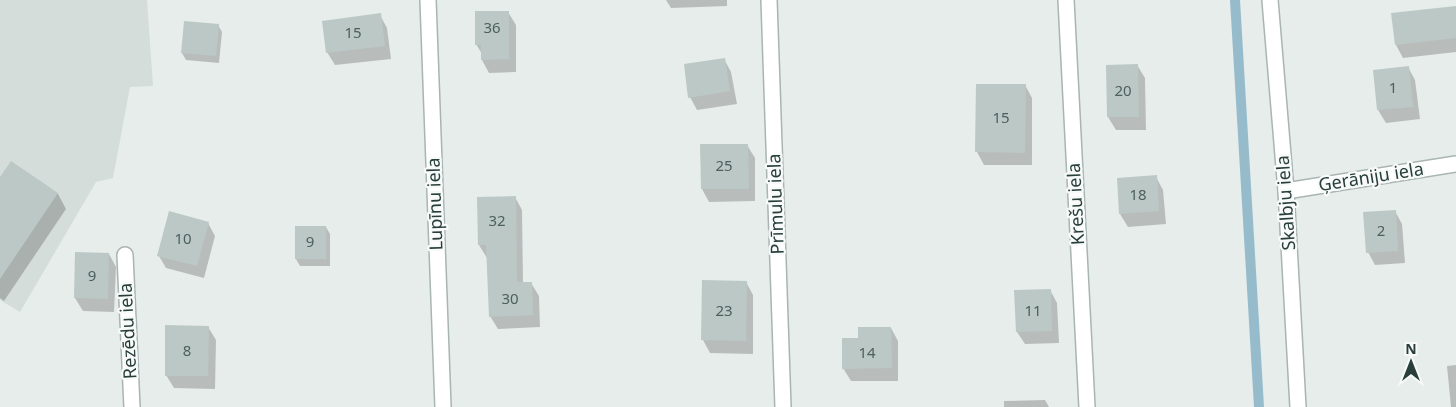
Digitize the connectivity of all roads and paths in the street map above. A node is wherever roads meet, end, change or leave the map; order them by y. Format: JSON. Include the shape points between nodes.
{"nodes":[{"id":1,"x":428,"y":0,"type":"edge"},
{"id":2,"x":769,"y":0,"type":"edge"},
{"id":3,"x":1066,"y":0,"type":"edge"},
{"id":4,"x":1270,"y":0,"type":"edge"},
{"id":5,"x":1456,"y":164,"type":"edge"},
{"id":6,"x":1286,"y":191,"type":"junction"},
{"id":7,"x":125,"y":255,"type":"dead end"},
{"id":8,"x":132,"y":407,"type":"edge"},
{"id":9,"x":443,"y":407,"type":"edge"},
{"id":10,"x":783,"y":407,"type":"edge"},
{"id":11,"x":1087,"y":407,"type":"edge"},
{"id":12,"x":1298,"y":407,"type":"edge"}],
"edges":[{"from":1,"to":9,"type":"street","name":"Lupīnu iela"},
{"from":2,"to":10,"type":"street","name":"Prīmulu iela"},
{"from":3,"to":11,"type":"street","name":"Krešu iela"},
{"from":4,"to":6,"type":"street","name":"Skalbju iela"},
{"from":5,"to":6,"type":"street","name":"Ģerāniju iela"},
{"from":6,"to":12,"type":"street","name":"Skalbju iela"},
{"from":7,"to":8,"type":"street","name":"Rezēdu iela"}]}
